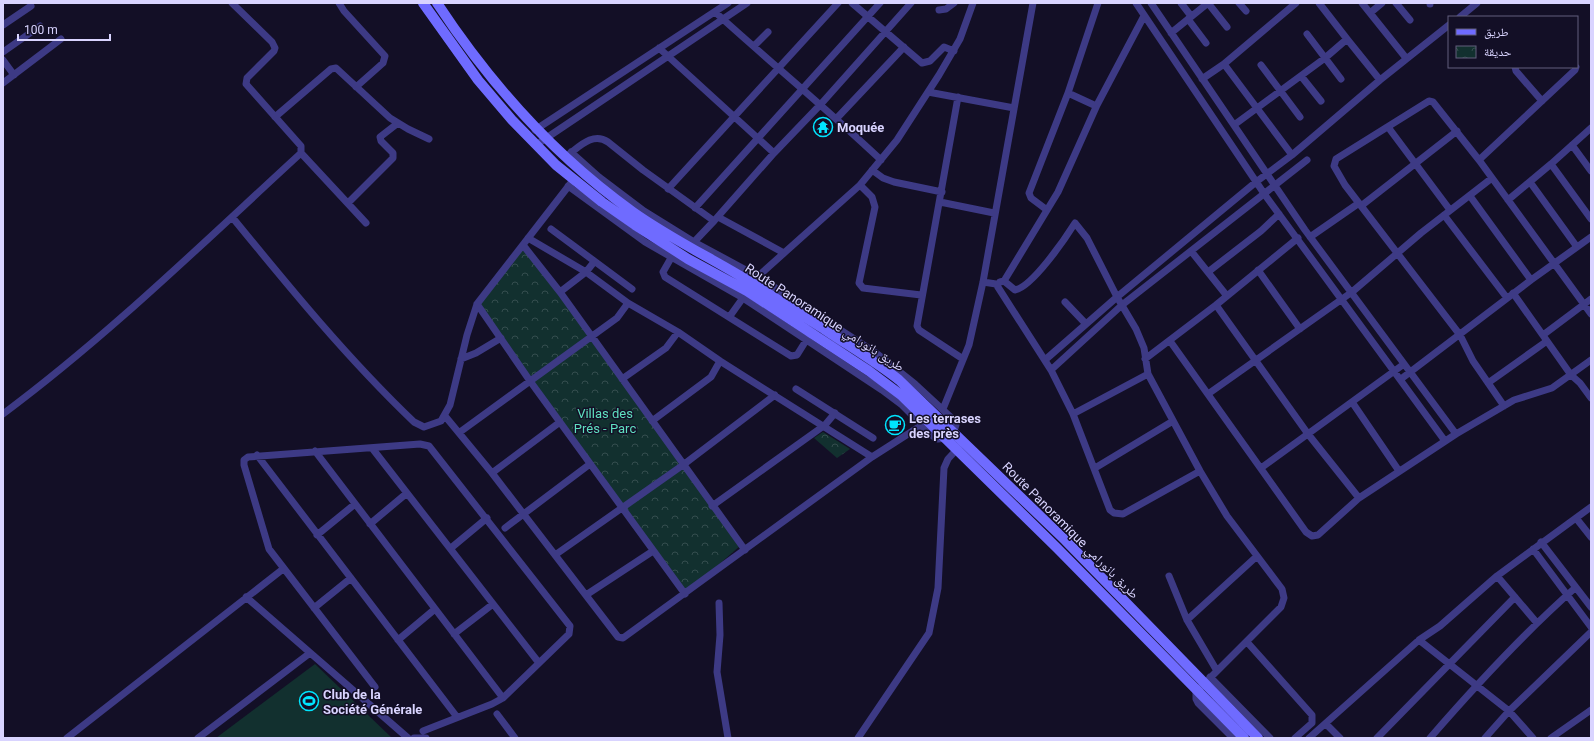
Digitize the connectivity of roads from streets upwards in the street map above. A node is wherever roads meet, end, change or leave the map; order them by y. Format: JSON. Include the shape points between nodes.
{"nodes":[{"id":1,"x":232,"y":3,"type":"edge"},
{"id":2,"x":339,"y":3,"type":"edge"},
{"id":3,"x":424,"y":3,"type":"edge"},
{"id":4,"x":437,"y":3,"type":"edge"},
{"id":5,"x":728,"y":3,"type":"edge"},
{"id":6,"x":748,"y":3,"type":"edge"},
{"id":7,"x":838,"y":3,"type":"edge"},
{"id":8,"x":852,"y":3,"type":"edge"},
{"id":9,"x":880,"y":3,"type":"edge"},
{"id":10,"x":911,"y":3,"type":"edge"},
{"id":11,"x":954,"y":3,"type":"edge"},
{"id":12,"x":973,"y":3,"type":"edge"},
{"id":13,"x":1033,"y":3,"type":"edge"},
{"id":14,"x":1098,"y":3,"type":"edge"},
{"id":15,"x":1136,"y":3,"type":"edge"},
{"id":16,"x":1151,"y":3,"type":"edge"},
{"id":17,"x":1181,"y":3,"type":"edge"},
{"id":18,"x":1208,"y":3,"type":"edge"},
{"id":19,"x":1239,"y":3,"type":"edge"},
{"id":20,"x":1296,"y":3,"type":"edge"},
{"id":21,"x":1319,"y":3,"type":"edge"},
{"id":22,"x":1362,"y":3,"type":"edge"},
{"id":23,"x":1382,"y":3,"type":"edge"},
{"id":24,"x":1396,"y":3,"type":"edge"},
{"id":25,"x":1475,"y":4,"type":"edge"},
{"id":26,"x":31,"y":6,"type":"dead end"},
{"id":27,"x":939,"y":10,"type":"dead end"},
{"id":28,"x":1246,"y":11,"type":"dead end"},
{"id":29,"x":715,"y":12,"type":"junction"},
{"id":30,"x":1370,"y":13,"type":"junction"},
{"id":31,"x":1144,"y":16,"type":"junction"},
{"id":32,"x":1461,"y":16,"type":"edge"},
{"id":33,"x":867,"y":17,"type":"junction"},
{"id":34,"x":1190,"y":18,"type":"junction"},
{"id":35,"x":724,"y":20,"type":"junction"},
{"id":36,"x":1410,"y":20,"type":"dead end"},
{"id":37,"x":3,"y":25,"type":"edge"},
{"id":38,"x":40,"y":26,"type":"dead end"},
{"id":39,"x":1227,"y":26,"type":"dead end"},
{"id":40,"x":1448,"y":26,"type":"edge"},
{"id":41,"x":768,"y":32,"type":"dead end"},
{"id":42,"x":884,"y":32,"type":"junction"},
{"id":43,"x":1171,"y":33,"type":"junction"},
{"id":44,"x":1307,"y":34,"type":"dead end"},
{"id":45,"x":61,"y":39,"type":"dead end"},
{"id":46,"x":1347,"y":39,"type":"junction"},
{"id":47,"x":1206,"y":43,"type":"dead end"},
{"id":48,"x":754,"y":46,"type":"junction"},
{"id":49,"x":659,"y":48,"type":"junction"},
{"id":50,"x":904,"y":48,"type":"junction"},
{"id":51,"x":954,"y":51,"type":"junction"},
{"id":52,"x":3,"y":52,"type":"edge"},
{"id":53,"x":669,"y":57,"type":"junction"},
{"id":54,"x":1325,"y":58,"type":"junction"},
{"id":55,"x":1406,"y":58,"type":"junction"},
{"id":56,"x":3,"y":60,"type":"edge"},
{"id":57,"x":1224,"y":64,"type":"junction"},
{"id":58,"x":1260,"y":65,"type":"dead end"},
{"id":59,"x":778,"y":68,"type":"junction"},
{"id":60,"x":1515,"y":68,"type":"edge"},
{"id":61,"x":1576,"y":68,"type":"edge"},
{"id":62,"x":14,"y":75,"type":"junction"},
{"id":63,"x":1301,"y":76,"type":"junction"},
{"id":64,"x":1202,"y":79,"type":"junction"},
{"id":65,"x":1341,"y":79,"type":"dead end"},
{"id":66,"x":1380,"y":80,"type":"junction"},
{"id":67,"x":3,"y":83,"type":"edge"},
{"id":68,"x":356,"y":87,"type":"junction"},
{"id":69,"x":802,"y":88,"type":"junction"},
{"id":70,"x":1280,"y":91,"type":"junction"},
{"id":71,"x":928,"y":92,"type":"junction"},
{"id":72,"x":1068,"y":93,"type":"junction"},
{"id":73,"x":958,"y":97,"type":"junction"},
{"id":74,"x":1321,"y":101,"type":"dead end"},
{"id":75,"x":1542,"y":101,"type":"junction"},
{"id":76,"x":821,"y":104,"type":"junction"},
{"id":77,"x":1097,"y":104,"type":"junction"},
{"id":78,"x":1014,"y":108,"type":"junction"},
{"id":79,"x":1256,"y":108,"type":"junction"},
{"id":80,"x":275,"y":117,"type":"junction"},
{"id":81,"x":734,"y":117,"type":"junction"},
{"id":82,"x":1300,"y":117,"type":"dead end"},
{"id":83,"x":837,"y":118,"type":"junction"},
{"id":84,"x":398,"y":123,"type":"junction"},
{"id":85,"x":1234,"y":125,"type":"junction"},
{"id":86,"x":1388,"y":127,"type":"junction"},
{"id":87,"x":1591,"y":128,"type":"edge"},
{"id":88,"x":1457,"y":131,"type":"junction"},
{"id":89,"x":531,"y":133,"type":"junction"},
{"id":90,"x":429,"y":138,"type":"dead end"},
{"id":91,"x":758,"y":138,"type":"junction"},
{"id":92,"x":540,"y":142,"type":"junction"},
{"id":93,"x":1572,"y":145,"type":"junction"},
{"id":94,"x":301,"y":153,"type":"junction"},
{"id":95,"x":774,"y":153,"type":"junction"},
{"id":96,"x":567,"y":155,"type":"junction"},
{"id":97,"x":1292,"y":155,"type":"junction"},
{"id":98,"x":881,"y":160,"type":"junction"},
{"id":99,"x":1307,"y":160,"type":"dead end"},
{"id":100,"x":1479,"y":160,"type":"junction"},
{"id":101,"x":1417,"y":163,"type":"junction"},
{"id":102,"x":1551,"y":164,"type":"junction"},
{"id":103,"x":872,"y":170,"type":"junction"},
{"id":104,"x":1591,"y":171,"type":"edge"},
{"id":105,"x":1267,"y":174,"type":"junction"},
{"id":106,"x":1492,"y":178,"type":"junction"},
{"id":107,"x":1256,"y":182,"type":"junction"},
{"id":108,"x":1530,"y":182,"type":"junction"},
{"id":109,"x":571,"y":183,"type":"junction"},
{"id":110,"x":860,"y":185,"type":"junction"},
{"id":111,"x":1275,"y":187,"type":"junction"},
{"id":112,"x":668,"y":190,"type":"junction"},
{"id":113,"x":942,"y":192,"type":"junction"},
{"id":114,"x":1265,"y":195,"type":"junction"},
{"id":115,"x":1470,"y":196,"type":"junction"},
{"id":116,"x":1508,"y":200,"type":"junction"},
{"id":117,"x":940,"y":202,"type":"junction"},
{"id":118,"x":348,"y":203,"type":"junction"},
{"id":119,"x":1360,"y":204,"type":"junction"},
{"id":120,"x":695,"y":208,"type":"junction"},
{"id":121,"x":1047,"y":210,"type":"junction"},
{"id":122,"x":1450,"y":210,"type":"junction"},
{"id":123,"x":994,"y":213,"type":"junction"},
{"id":124,"x":1279,"y":214,"type":"junction"},
{"id":125,"x":1444,"y":215,"type":"junction"},
{"id":126,"x":232,"y":217,"type":"junction"},
{"id":127,"x":716,"y":219,"type":"junction"},
{"id":128,"x":1591,"y":219,"type":"edge"},
{"id":129,"x":366,"y":222,"type":"dead end"},
{"id":130,"x":551,"y":229,"type":"dead end"},
{"id":131,"x":1310,"y":237,"type":"junction"},
{"id":132,"x":1591,"y":237,"type":"edge"},
{"id":133,"x":528,"y":238,"type":"junction"},
{"id":134,"x":1298,"y":238,"type":"junction"},
{"id":135,"x":694,"y":242,"type":"junction"},
{"id":136,"x":537,"y":244,"type":"junction"},
{"id":137,"x":523,"y":245,"type":"junction"},
{"id":138,"x":1577,"y":247,"type":"junction"},
{"id":139,"x":1191,"y":251,"type":"junction"},
{"id":140,"x":529,"y":253,"type":"junction"},
{"id":141,"x":784,"y":253,"type":"junction"},
{"id":142,"x":1397,"y":253,"type":"junction"},
{"id":143,"x":671,"y":258,"type":"junction"},
{"id":144,"x":594,"y":262,"type":"junction"},
{"id":145,"x":1554,"y":264,"type":"junction"},
{"id":146,"x":1258,"y":270,"type":"junction"},
{"id":147,"x":586,"y":272,"type":"junction"},
{"id":148,"x":1208,"y":272,"type":"junction"},
{"id":149,"x":1531,"y":280,"type":"junction"},
{"id":150,"x":983,"y":282,"type":"junction"},
{"id":151,"x":1000,"y":283,"type":"junction"},
{"id":152,"x":750,"y":287,"type":"junction"},
{"id":153,"x":632,"y":289,"type":"dead end"},
{"id":154,"x":560,"y":292,"type":"junction"},
{"id":155,"x":1352,"y":292,"type":"junction"},
{"id":156,"x":921,"y":294,"type":"junction"},
{"id":157,"x":1227,"y":296,"type":"junction"},
{"id":158,"x":1510,"y":296,"type":"junction"},
{"id":159,"x":1117,"y":297,"type":"junction"},
{"id":160,"x":1341,"y":299,"type":"junction"},
{"id":161,"x":1591,"y":299,"type":"edge"},
{"id":162,"x":1065,"y":302,"type":"dead end"},
{"id":163,"x":628,"y":303,"type":"junction"},
{"id":164,"x":477,"y":304,"type":"junction"},
{"id":165,"x":1122,"y":305,"type":"junction"},
{"id":166,"x":1584,"y":305,"type":"junction"},
{"id":167,"x":1216,"y":306,"type":"junction"},
{"id":168,"x":1591,"y":314,"type":"edge"},
{"id":169,"x":730,"y":316,"type":"junction"},
{"id":170,"x":1086,"y":324,"type":"junction"},
{"id":171,"x":1300,"y":329,"type":"junction"},
{"id":172,"x":678,"y":332,"type":"junction"},
{"id":173,"x":1460,"y":335,"type":"junction"},
{"id":174,"x":592,"y":337,"type":"junction"},
{"id":175,"x":501,"y":338,"type":"junction"},
{"id":176,"x":1545,"y":338,"type":"junction"},
{"id":177,"x":807,"y":339,"type":"junction"},
{"id":178,"x":1170,"y":341,"type":"junction"},
{"id":179,"x":461,"y":359,"type":"junction"},
{"id":180,"x":963,"y":359,"type":"junction"},
{"id":181,"x":1145,"y":359,"type":"junction"},
{"id":182,"x":1045,"y":360,"type":"junction"},
{"id":183,"x":1255,"y":360,"type":"junction"},
{"id":184,"x":1591,"y":360,"type":"edge"},
{"id":185,"x":720,"y":361,"type":"junction"},
{"id":186,"x":1404,"y":364,"type":"junction"},
{"id":187,"x":1051,"y":370,"type":"junction"},
{"id":188,"x":1395,"y":371,"type":"junction"},
{"id":189,"x":1410,"y":372,"type":"junction"},
{"id":190,"x":1148,"y":374,"type":"junction"},
{"id":191,"x":1571,"y":375,"type":"junction"},
{"id":192,"x":622,"y":379,"type":"junction"},
{"id":193,"x":1401,"y":379,"type":"junction"},
{"id":194,"x":530,"y":381,"type":"junction"},
{"id":195,"x":1488,"y":383,"type":"junction"},
{"id":196,"x":796,"y":389,"type":"dead end"},
{"id":197,"x":1208,"y":394,"type":"junction"},
{"id":198,"x":775,"y":395,"type":"junction"},
{"id":199,"x":1591,"y":398,"type":"edge"},
{"id":200,"x":1352,"y":402,"type":"junction"},
{"id":201,"x":1504,"y":406,"type":"junction"},
{"id":202,"x":943,"y":409,"type":"junction"},
{"id":203,"x":835,"y":413,"type":"junction"},
{"id":204,"x":3,"y":414,"type":"edge"},
{"id":205,"x":1073,"y":414,"type":"junction"},
{"id":206,"x":445,"y":416,"type":"junction"},
{"id":207,"x":652,"y":421,"type":"junction"},
{"id":208,"x":1173,"y":421,"type":"junction"},
{"id":209,"x":560,"y":422,"type":"junction"},
{"id":210,"x":825,"y":425,"type":"junction"},
{"id":211,"x":922,"y":425,"type":"junction"},
{"id":212,"x":460,"y":432,"type":"junction"},
{"id":213,"x":950,"y":434,"type":"junction"},
{"id":214,"x":1308,"y":434,"type":"junction"},
{"id":215,"x":1456,"y":434,"type":"junction"},
{"id":216,"x":873,"y":438,"type":"dead end"},
{"id":217,"x":1445,"y":441,"type":"junction"},
{"id":218,"x":961,"y":445,"type":"junction"},
{"id":219,"x":372,"y":448,"type":"junction"},
{"id":220,"x":315,"y":451,"type":"junction"},
{"id":221,"x":257,"y":455,"type":"junction"},
{"id":222,"x":872,"y":457,"type":"junction"},
{"id":223,"x":590,"y":464,"type":"junction"},
{"id":224,"x":683,"y":465,"type":"junction"},
{"id":225,"x":1095,"y":468,"type":"junction"},
{"id":226,"x":1261,"y":468,"type":"junction"},
{"id":227,"x":1200,"y":471,"type":"junction"},
{"id":228,"x":1399,"y":471,"type":"junction"},
{"id":229,"x":492,"y":472,"type":"junction"},
{"id":230,"x":408,"y":494,"type":"junction"},
{"id":231,"x":1358,"y":498,"type":"junction"},
{"id":232,"x":355,"y":504,"type":"junction"},
{"id":233,"x":712,"y":506,"type":"junction"},
{"id":234,"x":622,"y":507,"type":"junction"},
{"id":235,"x":1591,"y":507,"type":"edge"},
{"id":236,"x":524,"y":514,"type":"junction"},
{"id":237,"x":487,"y":518,"type":"junction"},
{"id":238,"x":1576,"y":518,"type":"junction"},
{"id":239,"x":370,"y":524,"type":"junction"},
{"id":240,"x":505,"y":528,"type":"dead end"},
{"id":241,"x":317,"y":535,"type":"junction"},
{"id":242,"x":1591,"y":538,"type":"edge"},
{"id":243,"x":1541,"y":542,"type":"junction"},
{"id":244,"x":451,"y":548,"type":"junction"},
{"id":245,"x":1533,"y":549,"type":"junction"},
{"id":246,"x":745,"y":550,"type":"junction"},
{"id":247,"x":653,"y":552,"type":"junction"},
{"id":248,"x":555,"y":555,"type":"junction"},
{"id":249,"x":1256,"y":557,"type":"junction"},
{"id":250,"x":283,"y":569,"type":"junction"},
{"id":251,"x":1169,"y":576,"type":"dead end"},
{"id":252,"x":1498,"y":576,"type":"junction"},
{"id":253,"x":351,"y":578,"type":"junction"},
{"id":254,"x":1575,"y":588,"type":"junction"},
{"id":255,"x":685,"y":594,"type":"junction"},
{"id":256,"x":586,"y":595,"type":"junction"},
{"id":257,"x":1567,"y":595,"type":"junction"},
{"id":258,"x":246,"y":597,"type":"junction"},
{"id":259,"x":1515,"y":597,"type":"junction"},
{"id":260,"x":719,"y":602,"type":"dead end"},
{"id":261,"x":493,"y":604,"type":"junction"},
{"id":262,"x":1591,"y":607,"type":"edge"},
{"id":263,"x":314,"y":608,"type":"junction"},
{"id":264,"x":435,"y":609,"type":"junction"},
{"id":265,"x":1187,"y":620,"type":"junction"},
{"id":266,"x":1537,"y":623,"type":"junction"},
{"id":267,"x":1591,"y":627,"type":"edge"},
{"id":268,"x":1591,"y":632,"type":"edge"},
{"id":269,"x":454,"y":634,"type":"junction"},
{"id":270,"x":398,"y":640,"type":"junction"},
{"id":271,"x":1419,"y":640,"type":"junction"},
{"id":272,"x":1247,"y":642,"type":"junction"},
{"id":273,"x":310,"y":653,"type":"junction"},
{"id":274,"x":539,"y":663,"type":"junction"},
{"id":275,"x":1451,"y":663,"type":"junction"},
{"id":276,"x":1217,"y":671,"type":"junction"},
{"id":277,"x":1204,"y":683,"type":"junction"},
{"id":278,"x":1476,"y":684,"type":"junction"},
{"id":279,"x":375,"y":687,"type":"dead end"},
{"id":280,"x":503,"y":698,"type":"junction"},
{"id":281,"x":1591,"y":710,"type":"edge"},
{"id":282,"x":1509,"y":711,"type":"junction"},
{"id":283,"x":497,"y":714,"type":"dead end"},
{"id":284,"x":457,"y":717,"type":"junction"},
{"id":285,"x":1326,"y":724,"type":"junction"},
{"id":286,"x":423,"y":730,"type":"dead end"},
{"id":287,"x":67,"y":738,"type":"edge"},
{"id":288,"x":198,"y":738,"type":"edge"},
{"id":289,"x":408,"y":738,"type":"edge"},
{"id":290,"x":414,"y":738,"type":"edge"},
{"id":291,"x":426,"y":738,"type":"edge"},
{"id":292,"x":515,"y":738,"type":"edge"},
{"id":293,"x":728,"y":738,"type":"edge"},
{"id":294,"x":858,"y":738,"type":"edge"},
{"id":295,"x":1233,"y":738,"type":"edge"},
{"id":296,"x":1244,"y":738,"type":"edge"},
{"id":297,"x":1258,"y":738,"type":"edge"},
{"id":298,"x":1270,"y":738,"type":"edge"},
{"id":299,"x":1295,"y":738,"type":"edge"},
{"id":300,"x":1309,"y":738,"type":"edge"},
{"id":301,"x":1340,"y":738,"type":"edge"},
{"id":302,"x":1377,"y":738,"type":"edge"},
{"id":303,"x":1430,"y":738,"type":"edge"},
{"id":304,"x":1485,"y":738,"type":"edge"},
{"id":305,"x":1533,"y":738,"type":"edge"},
{"id":306,"x":1551,"y":738,"type":"edge"}],
"edges":[{"from":1,"to":80,"type":"street","via":[[274,45],[274,51],[246,82]]},
{"from":2,"to":68,"type":"street","via":[[385,56],[383,63]]},
{"from":3,"to":89,"type":"street","name":"Route Panoramique طريق بانورامي","via":[[474,75]]},
{"from":4,"to":89,"type":"street","name":"Route Panoramique طريق بانورامي"},
{"from":5,"to":29,"type":"street"},
{"from":6,"to":35,"type":"street"},
{"from":7,"to":59,"type":"street"},
{"from":8,"to":33,"type":"street"},
{"from":9,"to":33,"type":"street"},
{"from":10,"to":42,"type":"street"},
{"from":11,"to":27,"type":"street","via":[[946,9]]},
{"from":12,"to":51,"type":"street"},
{"from":13,"to":78,"type":"street"},
{"from":14,"to":72,"type":"street"},
{"from":15,"to":31,"type":"street"},
{"from":16,"to":43,"type":"street"},
{"from":17,"to":34,"type":"street"},
{"from":18,"to":34,"type":"street"},
{"from":18,"to":39,"type":"street"},
{"from":19,"to":28,"type":"street"},
{"from":20,"to":57,"type":"street"},
{"from":21,"to":46,"type":"street"},
{"from":22,"to":30,"type":"street"},
{"from":23,"to":30,"type":"street"},
{"from":24,"to":36,"type":"street"},
{"from":25,"to":32,"type":"street"},
{"from":26,"to":37,"type":"street"},
{"from":29,"to":35,"type":"street"},
{"from":29,"to":49,"type":"street"},
{"from":30,"to":55,"type":"street"},
{"from":31,"to":77,"type":"street"},
{"from":31,"to":107,"type":"street"},
{"from":33,"to":42,"type":"street"},
{"from":33,"to":69,"type":"street"},
{"from":34,"to":43,"type":"street"},
{"from":34,"to":47,"type":"street"},
{"from":35,"to":48,"type":"street"},
{"from":35,"to":53,"type":"street"},
{"from":38,"to":52,"type":"street"},
{"from":40,"to":55,"type":"street"},
{"from":41,"to":48,"type":"street"},
{"from":42,"to":50,"type":"street"},
{"from":42,"to":76,"type":"street"},
{"from":43,"to":64,"type":"street"},
{"from":44,"to":54,"type":"street"},
{"from":45,"to":62,"type":"street"},
{"from":46,"to":54,"type":"street"},
{"from":46,"to":66,"type":"street"},
{"from":48,"to":59,"type":"street"},
{"from":49,"to":53,"type":"street"},
{"from":49,"to":89,"type":"street"},
{"from":50,"to":51,"type":"street","via":[[925,63],[942,47]]},
{"from":50,"to":83,"type":"street"},
{"from":51,"to":71,"type":"street"},
{"from":53,"to":81,"type":"street"},
{"from":53,"to":92,"type":"street"},
{"from":54,"to":63,"type":"street"},
{"from":54,"to":65,"type":"street"},
{"from":55,"to":66,"type":"street"},
{"from":56,"to":62,"type":"street"},
{"from":57,"to":64,"type":"street"},
{"from":57,"to":79,"type":"street"},
{"from":58,"to":70,"type":"street"},
{"from":59,"to":69,"type":"street"},
{"from":59,"to":81,"type":"street"},
{"from":60,"to":75,"type":"street"},
{"from":61,"to":75,"type":"street"},
{"from":62,"to":67,"type":"street"},
{"from":63,"to":70,"type":"street"},
{"from":63,"to":74,"type":"street"},
{"from":64,"to":85,"type":"street"},
{"from":66,"to":97,"type":"street"},
{"from":68,"to":80,"type":"street","via":[[340,70],[333,68]]},
{"from":68,"to":84,"type":"street","via":[[382,112]]},
{"from":69,"to":76,"type":"street"},
{"from":69,"to":91,"type":"street"},
{"from":70,"to":79,"type":"street"},
{"from":70,"to":82,"type":"street"},
{"from":71,"to":73,"type":"street"},
{"from":71,"to":98,"type":"street"},
{"from":72,"to":77,"type":"street"},
{"from":72,"to":121,"type":"street","via":[[1029,193],[1031,198]]},
{"from":73,"to":78,"type":"street"},
{"from":73,"to":113,"type":"street"},
{"from":75,"to":100,"type":"street"},
{"from":76,"to":83,"type":"street"},
{"from":76,"to":95,"type":"street"},
{"from":77,"to":121,"type":"street","via":[[1058,192]]},
{"from":78,"to":123,"type":"street"},
{"from":79,"to":85,"type":"street"},
{"from":79,"to":97,"type":"street"},
{"from":80,"to":94,"type":"street","via":[[301,146]]},
{"from":81,"to":91,"type":"street"},
{"from":81,"to":112,"type":"street"},
{"from":83,"to":98,"type":"street"},
{"from":84,"to":90,"type":"street"},
{"from":84,"to":118,"type":"street","via":[[380,139],[392,152],[393,158]]},
{"from":85,"to":105,"type":"street"},
{"from":86,"to":88,"type":"street","via":[[1431,101]]},
{"from":86,"to":101,"type":"street"},
{"from":86,"to":119,"type":"street","via":[[1334,162],[1334,166]]},
{"from":87,"to":93,"type":"street"},
{"from":88,"to":100,"type":"street"},
{"from":88,"to":101,"type":"street"},
{"from":89,"to":92,"type":"street","name":"Route Panoramique طريق بانورامي"},
{"from":91,"to":95,"type":"street"},
{"from":91,"to":120,"type":"street"},
{"from":92,"to":96,"type":"street","name":"Route Panoramique طريق بانورامي"},
{"from":92,"to":109,"type":"street","name":"Route Panoramique طريق بانورامي"},
{"from":93,"to":102,"type":"street"},
{"from":93,"to":104,"type":"street"},
{"from":94,"to":118,"type":"street"},
{"from":94,"to":126,"type":"street"},
{"from":95,"to":127,"type":"street"},
{"from":96,"to":112,"type":"street","via":[[594,137],[602,138]]},
{"from":96,"to":135,"type":"street","via":[[629,200]]},
{"from":96,"to":152,"type":"street","name":"Route Panoramique طريق بانورامي","via":[[600,188],[652,225]]},
{"from":97,"to":105,"type":"street"},
{"from":98,"to":103,"type":"street"},
{"from":99,"to":111,"type":"street"},
{"from":100,"to":106,"type":"street"},
{"from":101,"to":119,"type":"street"},
{"from":101,"to":122,"type":"street"},
{"from":102,"to":108,"type":"street"},
{"from":102,"to":128,"type":"street"},
{"from":103,"to":110,"type":"street"},
{"from":103,"to":113,"type":"street","via":[[894,182]]},
{"from":105,"to":107,"type":"street"},
{"from":105,"to":111,"type":"street"},
{"from":106,"to":115,"type":"street"},
{"from":106,"to":116,"type":"street"},
{"from":107,"to":114,"type":"street"},
{"from":107,"to":159,"type":"street"},
{"from":108,"to":116,"type":"street"},
{"from":108,"to":138,"type":"street"},
{"from":109,"to":133,"type":"street"},
{"from":109,"to":143,"type":"street","via":[[606,215]]},
{"from":109,"to":152,"type":"street","name":"Route Panoramique طريق بانورامي","via":[[688,259]]},
{"from":110,"to":141,"type":"street"},
{"from":110,"to":156,"type":"street","via":[[872,197],[875,207],[860,285],[863,288]]},
{"from":111,"to":114,"type":"street"},
{"from":111,"to":131,"type":"street"},
{"from":112,"to":120,"type":"street"},
{"from":113,"to":117,"type":"street"},
{"from":114,"to":124,"type":"street"},
{"from":114,"to":139,"type":"street"},
{"from":115,"to":122,"type":"street"},
{"from":115,"to":149,"type":"street"},
{"from":116,"to":145,"type":"street"},
{"from":117,"to":123,"type":"street"},
{"from":117,"to":156,"type":"street"},
{"from":118,"to":129,"type":"street"},
{"from":119,"to":131,"type":"street"},
{"from":119,"to":142,"type":"street"},
{"from":120,"to":127,"type":"street"},
{"from":121,"to":151,"type":"street"},
{"from":122,"to":125,"type":"street"},
{"from":123,"to":150,"type":"street"},
{"from":124,"to":134,"type":"street"},
{"from":124,"to":148,"type":"street"},
{"from":125,"to":142,"type":"street"},
{"from":125,"to":158,"type":"street"},
{"from":126,"to":204,"type":"street","via":[[140,301]]},
{"from":126,"to":206,"type":"street","via":[[313,315],[414,422],[430,427]]},
{"from":127,"to":135,"type":"street"},
{"from":127,"to":141,"type":"street"},
{"from":130,"to":144,"type":"street"},
{"from":131,"to":155,"type":"street"},
{"from":132,"to":138,"type":"street"},
{"from":133,"to":136,"type":"street"},
{"from":133,"to":137,"type":"street"},
{"from":134,"to":146,"type":"street"},
{"from":134,"to":160,"type":"street"},
{"from":135,"to":152,"type":"street"},
{"from":136,"to":140,"type":"street"},
{"from":136,"to":147,"type":"street"},
{"from":137,"to":140,"type":"street"},
{"from":137,"to":164,"type":"street"},
{"from":138,"to":145,"type":"street"},
{"from":139,"to":148,"type":"street"},
{"from":139,"to":165,"type":"street"},
{"from":140,"to":154,"type":"street"},
{"from":141,"to":152,"type":"street"},
{"from":142,"to":155,"type":"street"},
{"from":142,"to":173,"type":"street"},
{"from":143,"to":152,"type":"street"},
{"from":143,"to":169,"type":"street","via":[[663,272],[665,277]]},
{"from":144,"to":147,"type":"street"},
{"from":144,"to":153,"type":"street"},
{"from":145,"to":149,"type":"street"},
{"from":145,"to":166,"type":"street"},
{"from":146,"to":157,"type":"street"},
{"from":146,"to":171,"type":"street"},
{"from":147,"to":154,"type":"street"},
{"from":147,"to":163,"type":"street"},
{"from":148,"to":157,"type":"street"},
{"from":149,"to":158,"type":"street"},
{"from":150,"to":151,"type":"street"},
{"from":150,"to":180,"type":"street","via":[[969,345]]},
{"from":151,"to":159,"type":"street","via":[[1015,290],[1020,289],[1064,241],[1075,223],[1087,238]]},
{"from":151,"to":182,"type":"street"},
{"from":152,"to":169,"type":"street"},
{"from":152,"to":177,"type":"street"},
{"from":152,"to":202,"type":"street","via":[[885,359]]},
{"from":152,"to":213,"type":"street","name":"Route Panoramique طريق بانورامي","via":[[885,382]]},
{"from":154,"to":174,"type":"street"},
{"from":155,"to":160,"type":"street"},
{"from":155,"to":186,"type":"street"},
{"from":156,"to":180,"type":"street","via":[[918,328]]},
{"from":157,"to":167,"type":"street"},
{"from":158,"to":173,"type":"street"},
{"from":158,"to":176,"type":"street"},
{"from":159,"to":165,"type":"street"},
{"from":159,"to":170,"type":"street"},
{"from":160,"to":171,"type":"street"},
{"from":160,"to":188,"type":"street"},
{"from":161,"to":166,"type":"street"},
{"from":162,"to":170,"type":"street"},
{"from":163,"to":172,"type":"street"},
{"from":163,"to":174,"type":"street","via":[[617,318]]},
{"from":164,"to":175,"type":"street"},
{"from":164,"to":179,"type":"street"},
{"from":165,"to":181,"type":"street","via":[[1142,340]]},
{"from":165,"to":187,"type":"street"},
{"from":166,"to":168,"type":"street"},
{"from":166,"to":176,"type":"street"},
{"from":167,"to":178,"type":"street"},
{"from":167,"to":183,"type":"street"},
{"from":169,"to":177,"type":"street","via":[[793,357],[798,355]]},
{"from":170,"to":182,"type":"street"},
{"from":171,"to":183,"type":"street"},
{"from":172,"to":185,"type":"street"},
{"from":172,"to":192,"type":"street","via":[[666,348]]},
{"from":173,"to":189,"type":"street"},
{"from":173,"to":195,"type":"street"},
{"from":174,"to":192,"type":"street"},
{"from":174,"to":194,"type":"street"},
{"from":175,"to":179,"type":"street"},
{"from":175,"to":194,"type":"street"},
{"from":176,"to":191,"type":"street"},
{"from":176,"to":195,"type":"street"},
{"from":177,"to":211,"type":"street","via":[[891,396]]},
{"from":178,"to":181,"type":"street"},
{"from":178,"to":197,"type":"street"},
{"from":179,"to":206,"type":"street"},
{"from":180,"to":202,"type":"street"},
{"from":181,"to":190,"type":"street"},
{"from":182,"to":187,"type":"street"},
{"from":183,"to":197,"type":"street"},
{"from":183,"to":214,"type":"street"},
{"from":184,"to":191,"type":"street"},
{"from":185,"to":198,"type":"street"},
{"from":185,"to":207,"type":"street","via":[[711,377]]},
{"from":186,"to":188,"type":"street"},
{"from":186,"to":189,"type":"street"},
{"from":187,"to":205,"type":"street"},
{"from":188,"to":193,"type":"street"},
{"from":188,"to":200,"type":"street"},
{"from":189,"to":193,"type":"street"},
{"from":189,"to":215,"type":"street"},
{"from":190,"to":205,"type":"street"},
{"from":190,"to":208,"type":"street"},
{"from":191,"to":199,"type":"street"},
{"from":191,"to":201,"type":"street","via":[[1552,388]]},
{"from":192,"to":207,"type":"street"},
{"from":193,"to":217,"type":"street"},
{"from":194,"to":209,"type":"street"},
{"from":194,"to":212,"type":"street"},
{"from":195,"to":201,"type":"street"},
{"from":196,"to":203,"type":"street"},
{"from":197,"to":226,"type":"street"},
{"from":198,"to":210,"type":"street"},
{"from":198,"to":224,"type":"street"},
{"from":200,"to":214,"type":"street"},
{"from":200,"to":228,"type":"street"},
{"from":201,"to":215,"type":"street"},
{"from":202,"to":213,"type":"street","via":[[956,422]]},
{"from":203,"to":210,"type":"street"},
{"from":203,"to":216,"type":"street"},
{"from":205,"to":225,"type":"street"},
{"from":206,"to":212,"type":"street"},
{"from":207,"to":224,"type":"street"},
{"from":208,"to":225,"type":"street"},
{"from":208,"to":227,"type":"street"},
{"from":209,"to":223,"type":"street"},
{"from":209,"to":229,"type":"street"},
{"from":210,"to":222,"type":"street"},
{"from":210,"to":233,"type":"street"},
{"from":211,"to":213,"type":"street","via":[[936,439]]},
{"from":211,"to":222,"type":"street"},
{"from":212,"to":229,"type":"street"},
{"from":213,"to":218,"type":"street","name":"Route Panoramique طريق بانورامي"},
{"from":214,"to":226,"type":"street"},
{"from":214,"to":231,"type":"street"},
{"from":215,"to":217,"type":"street"},
{"from":217,"to":228,"type":"street"},
{"from":218,"to":277,"type":"street","name":"Route Panoramique طريق بانورامي"},
{"from":218,"to":294,"type":"street","via":[[948,459],[944,468],[938,588],[929,633]]},
{"from":219,"to":220,"type":"street"},
{"from":219,"to":230,"type":"street"},
{"from":219,"to":237,"type":"street","via":[[420,444],[429,446]]},
{"from":220,"to":221,"type":"street"},
{"from":220,"to":232,"type":"street"},
{"from":221,"to":241,"type":"street"},
{"from":221,"to":250,"type":"street","via":[[246,458],[244,465],[267,545]]},
{"from":222,"to":246,"type":"street"},
{"from":223,"to":234,"type":"street"},
{"from":223,"to":236,"type":"street"},
{"from":224,"to":233,"type":"street"},
{"from":224,"to":234,"type":"street"},
{"from":225,"to":227,"type":"street","via":[[1110,510],[1118,514],[1128,512]]},
{"from":226,"to":231,"type":"street","via":[[1306,532],[1312,536],[1318,535]]},
{"from":227,"to":249,"type":"street"},
{"from":228,"to":231,"type":"street"},
{"from":229,"to":236,"type":"street"},
{"from":230,"to":239,"type":"street"},
{"from":230,"to":244,"type":"street"},
{"from":232,"to":239,"type":"street"},
{"from":232,"to":241,"type":"street"},
{"from":233,"to":246,"type":"street"},
{"from":234,"to":247,"type":"street"},
{"from":234,"to":248,"type":"street"},
{"from":235,"to":238,"type":"street"},
{"from":236,"to":240,"type":"street"},
{"from":236,"to":248,"type":"street"},
{"from":237,"to":244,"type":"street"},
{"from":237,"to":274,"type":"street","via":[[570,628],[569,634]]},
{"from":238,"to":242,"type":"street"},
{"from":238,"to":243,"type":"street"},
{"from":239,"to":264,"type":"street"},
{"from":241,"to":253,"type":"street"},
{"from":243,"to":245,"type":"street"},
{"from":243,"to":254,"type":"street"},
{"from":244,"to":261,"type":"street"},
{"from":245,"to":252,"type":"street"},
{"from":245,"to":257,"type":"street"},
{"from":246,"to":255,"type":"street"},
{"from":247,"to":255,"type":"street"},
{"from":247,"to":256,"type":"street"},
{"from":248,"to":256,"type":"street"},
{"from":249,"to":265,"type":"street"},
{"from":249,"to":272,"type":"street","via":[[1282,589],[1284,598],[1281,607]]},
{"from":250,"to":258,"type":"street"},
{"from":250,"to":263,"type":"street"},
{"from":251,"to":265,"type":"street"},
{"from":252,"to":259,"type":"street"},
{"from":252,"to":271,"type":"street","via":[[1440,626]]},
{"from":253,"to":263,"type":"street"},
{"from":253,"to":270,"type":"street"},
{"from":254,"to":257,"type":"street"},
{"from":254,"to":262,"type":"street"},
{"from":255,"to":256,"type":"street","via":[[623,638],[618,637]]},
{"from":257,"to":266,"type":"street"},
{"from":257,"to":267,"type":"street"},
{"from":258,"to":273,"type":"street"},
{"from":258,"to":287,"type":"street"},
{"from":259,"to":266,"type":"street"},
{"from":259,"to":275,"type":"street"},
{"from":260,"to":293,"type":"street","via":[[717,672]]},
{"from":261,"to":269,"type":"street"},
{"from":261,"to":274,"type":"street"},
{"from":263,"to":279,"type":"street"},
{"from":264,"to":269,"type":"street"},
{"from":264,"to":270,"type":"street"},
{"from":265,"to":276,"type":"street"},
{"from":266,"to":278,"type":"street"},
{"from":268,"to":282,"type":"street"},
{"from":269,"to":280,"type":"street"},
{"from":270,"to":284,"type":"street"},
{"from":271,"to":275,"type":"street"},
{"from":271,"to":285,"type":"street"},
{"from":272,"to":276,"type":"street"},
{"from":272,"to":299,"type":"street","via":[[1312,715],[1312,723]]},
{"from":273,"to":288,"type":"street"},
{"from":273,"to":289,"type":"street"},
{"from":274,"to":280,"type":"street"},
{"from":275,"to":278,"type":"street"},
{"from":275,"to":302,"type":"street"},
{"from":276,"to":277,"type":"street"},
{"from":277,"to":295,"type":"street","via":[[1196,697],[1198,703]]},
{"from":277,"to":296,"type":"street","name":"Route Panoramique طريق بانورامي"},
{"from":277,"to":297,"type":"street","name":"Route Panoramique طريق بانورامي"},
{"from":277,"to":298,"type":"street"},
{"from":278,"to":282,"type":"street"},
{"from":278,"to":303,"type":"street"},
{"from":280,"to":284,"type":"street"},
{"from":281,"to":306,"type":"street"},
{"from":282,"to":304,"type":"street"},
{"from":282,"to":305,"type":"street"},
{"from":283,"to":292,"type":"street"},
{"from":284,"to":286,"type":"street"},
{"from":285,"to":300,"type":"street"},
{"from":285,"to":301,"type":"street"},
{"from":290,"to":291,"type":"street"}]}
